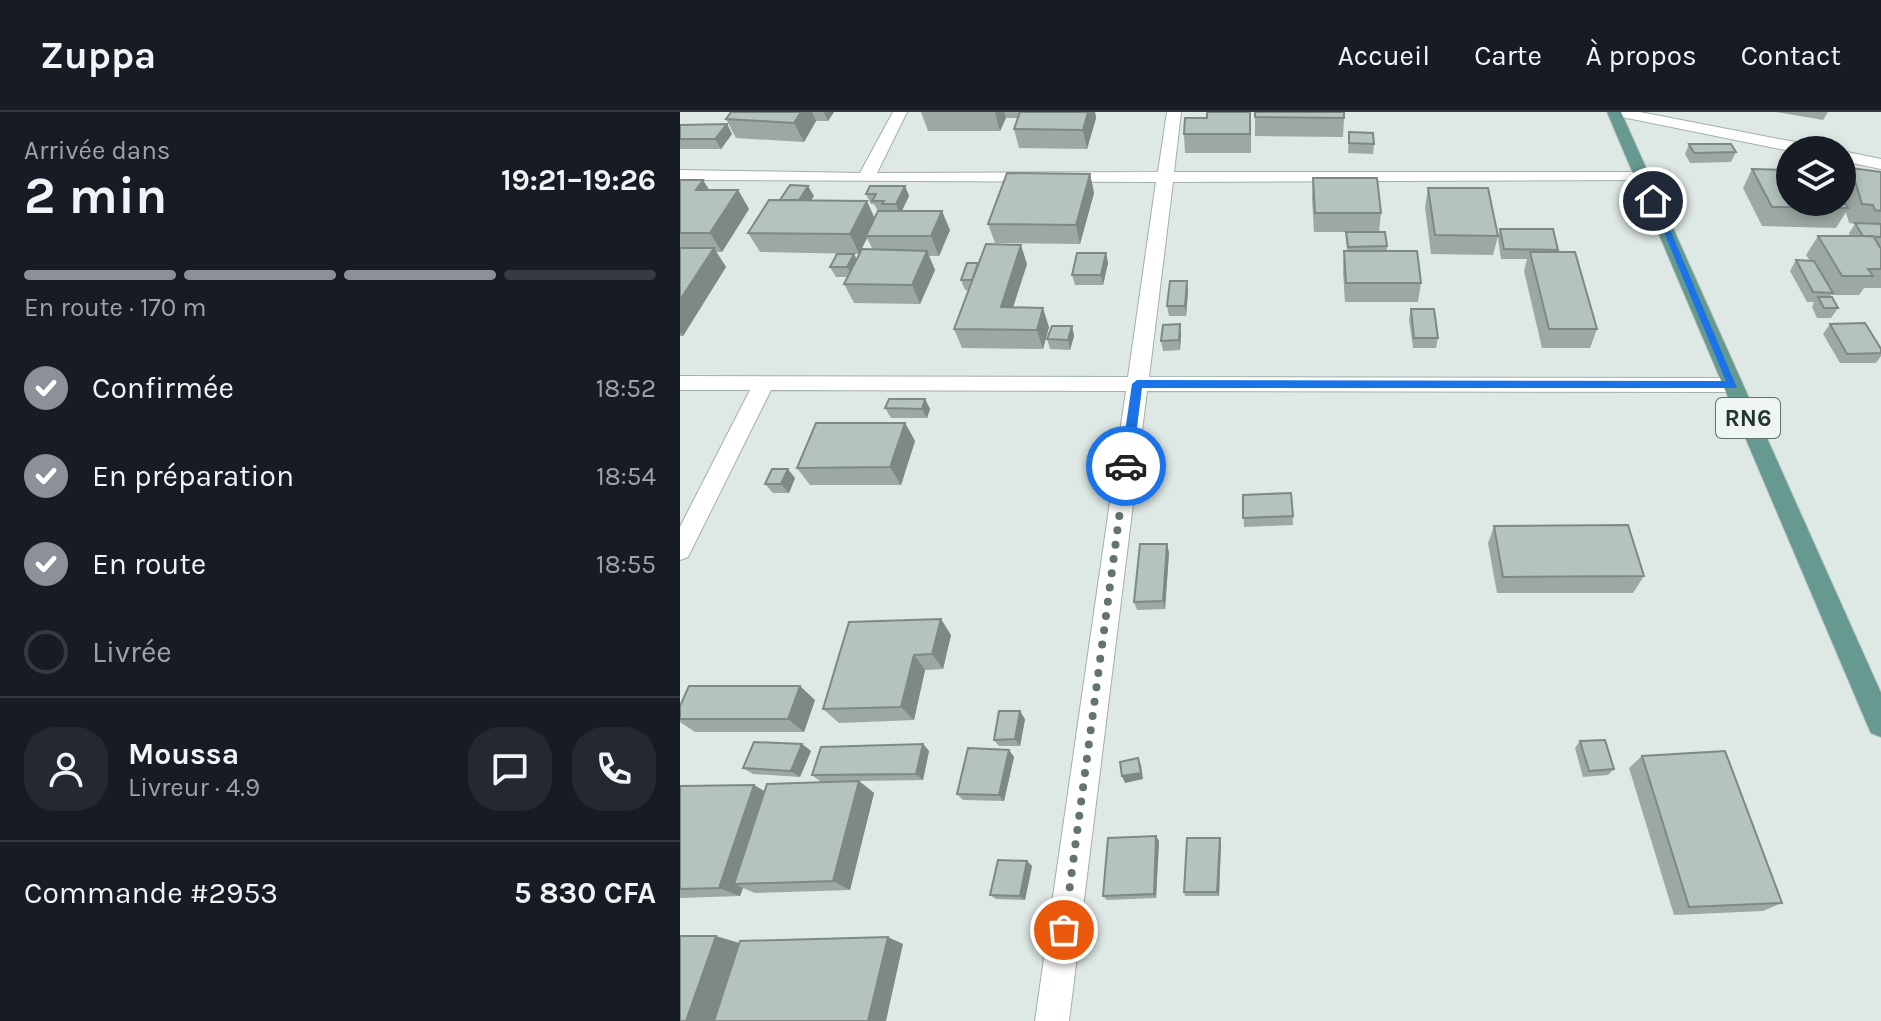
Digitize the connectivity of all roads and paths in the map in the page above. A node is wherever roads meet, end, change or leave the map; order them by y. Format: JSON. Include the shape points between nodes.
{"nodes":[{"id":1,"x":900,"y":112,"type":"edge"},
{"id":2,"x":1174,"y":112,"type":"edge"},
{"id":3,"x":1616,"y":112,"type":"edge"},
{"id":4,"x":1776,"y":143,"type":"edge"},
{"id":5,"x":1856,"y":159,"type":"edge"},
{"id":6,"x":1881,"y":164,"type":"edge"},
{"id":7,"x":680,"y":175,"type":"edge"},
{"id":8,"x":1642,"y":175,"type":"junction"},
{"id":9,"x":1166,"y":177,"type":"junction"},
{"id":10,"x":866,"y":178,"type":"junction"},
{"id":11,"x":680,"y":383,"type":"edge"},
{"id":12,"x":764,"y":383,"type":"junction"},
{"id":13,"x":1137,"y":384,"type":"junction"},
{"id":14,"x":1733,"y":385,"type":"junction"},
{"id":15,"x":680,"y":550,"type":"edge"},
{"id":16,"x":1881,"y":724,"type":"edge"},
{"id":17,"x":1052,"y":1021,"type":"edge"}],
"edges":[{"from":1,"to":10,"type":"street"},
{"from":2,"to":9,"type":"street"},
{"from":3,"to":4,"type":"street"},
{"from":3,"to":8,"type":"main road","number":"RN6"},
{"from":5,"to":6,"type":"street"},
{"from":7,"to":10,"type":"street"},
{"from":8,"to":9,"type":"street"},
{"from":8,"to":14,"type":"main road","number":"RN6"},
{"from":9,"to":10,"type":"street"},
{"from":9,"to":13,"type":"street"},
{"from":11,"to":12,"type":"street"},
{"from":12,"to":13,"type":"street"},
{"from":12,"to":15,"type":"street"},
{"from":13,"to":14,"type":"street"},
{"from":13,"to":17,"type":"street"},
{"from":14,"to":16,"type":"main road","number":"RN6"}]}
